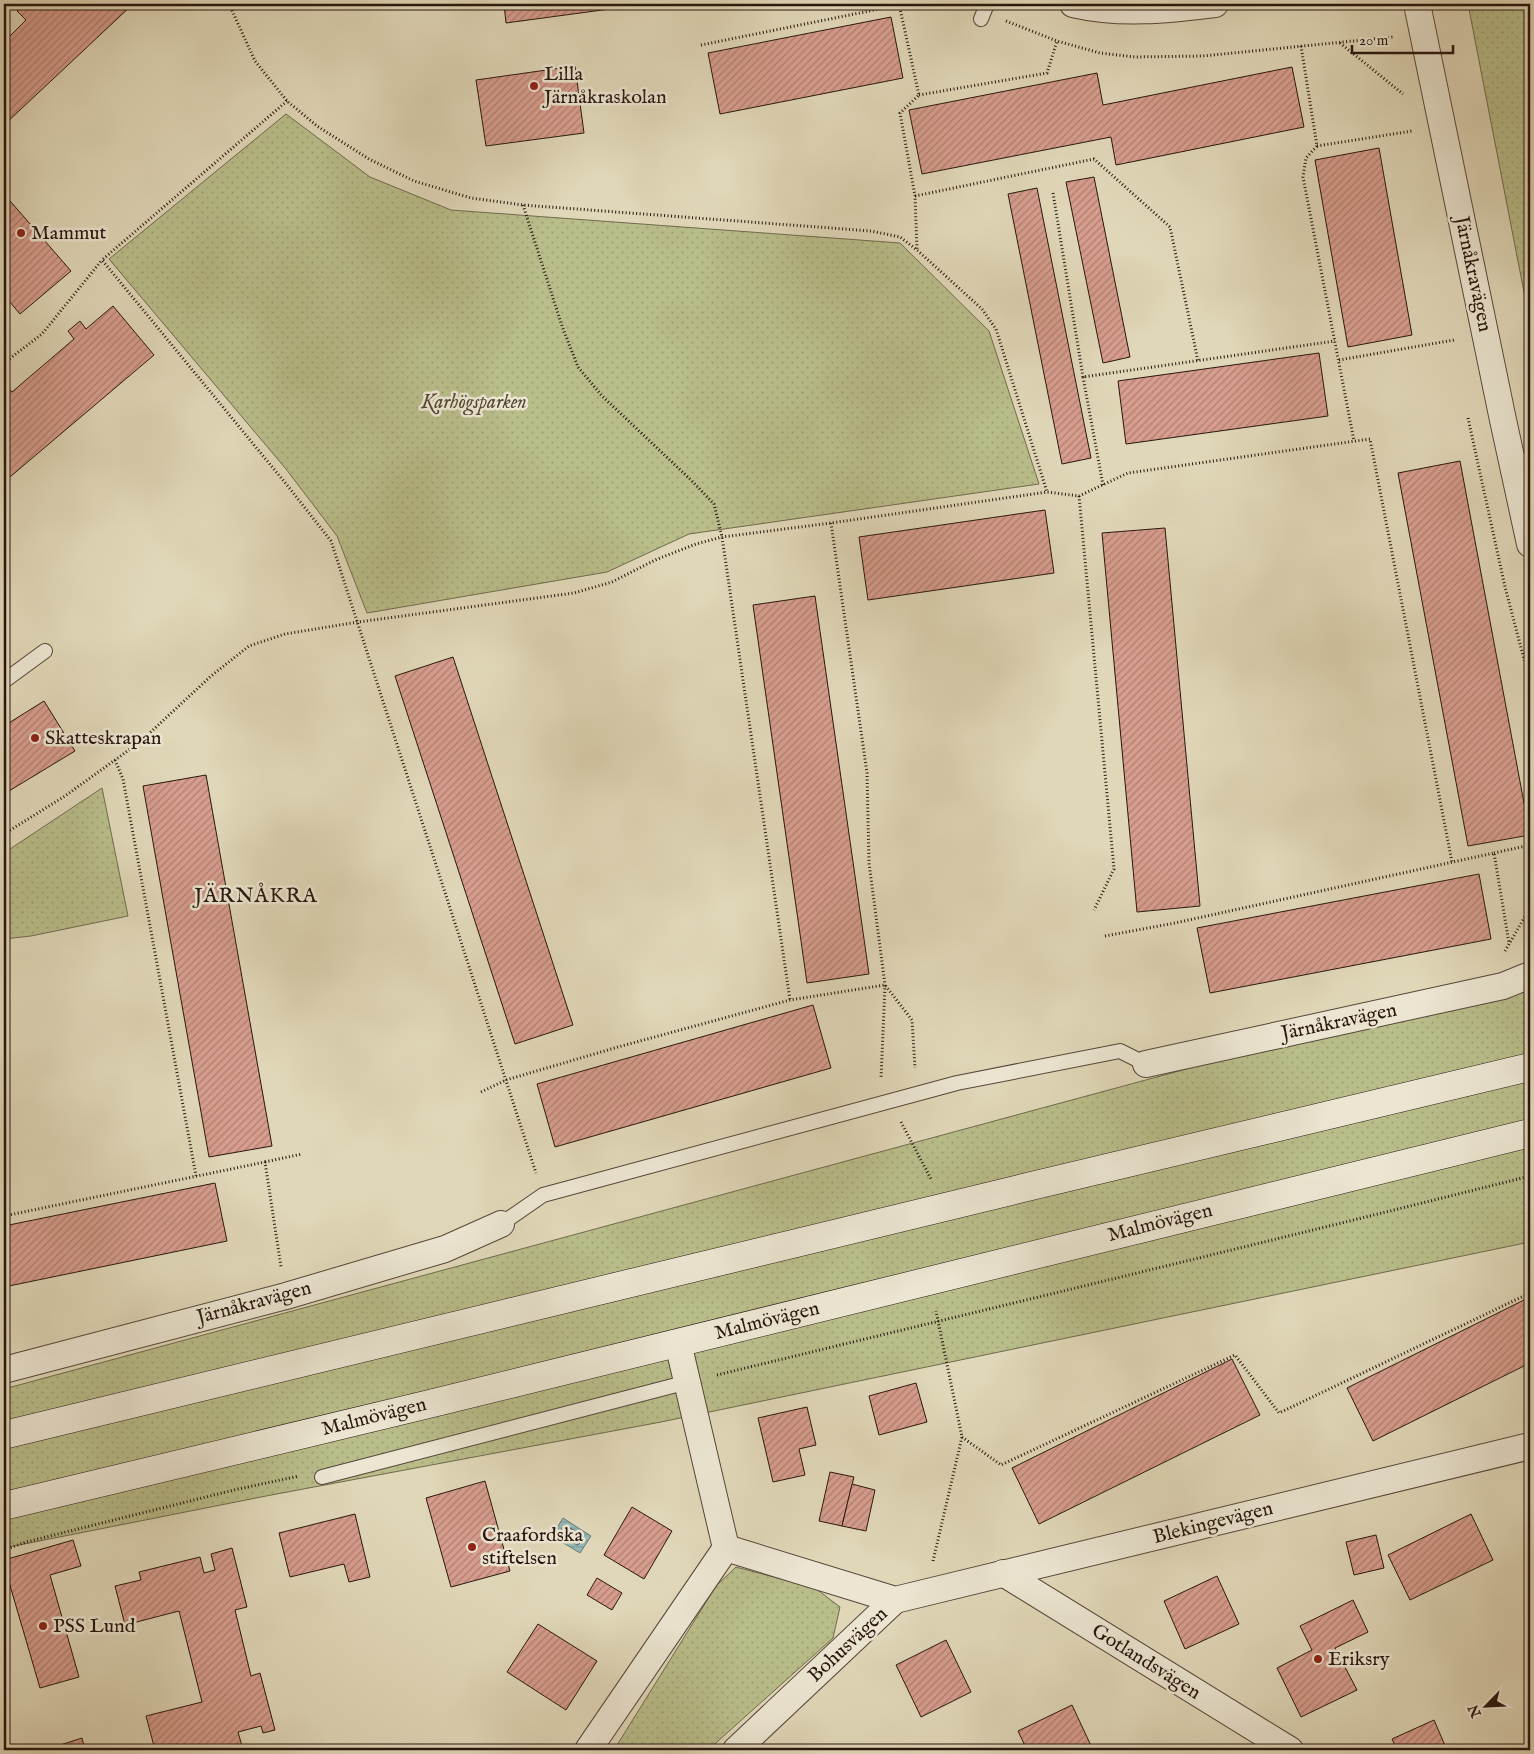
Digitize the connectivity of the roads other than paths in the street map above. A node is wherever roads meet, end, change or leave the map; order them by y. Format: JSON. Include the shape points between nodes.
{"nodes":[{"id":1,"x":1073,"y":4,"type":"edge"},
{"id":2,"x":1215,"y":4,"type":"edge"},
{"id":3,"x":1417,"y":4,"type":"edge"},
{"id":4,"x":1530,"y":544,"type":"edge"},
{"id":5,"x":45,"y":651,"type":"dead end"},
{"id":6,"x":4,"y":681,"type":"edge"},
{"id":7,"x":1530,"y":975,"type":"edge"},
{"id":8,"x":1146,"y":1064,"type":"joint"},
{"id":9,"x":1530,"y":1068,"type":"edge"},
{"id":10,"x":1530,"y":1133,"type":"edge"},
{"id":11,"x":500,"y":1224,"type":"joint"},
{"id":12,"x":678,"y":1343,"type":"junction"},
{"id":13,"x":4,"y":1370,"type":"edge"},
{"id":14,"x":688,"y":1382,"type":"junction"},
{"id":15,"x":4,"y":1435,"type":"edge"},
{"id":16,"x":1530,"y":1446,"type":"edge"},
{"id":17,"x":322,"y":1477,"type":"dead end"},
{"id":18,"x":4,"y":1506,"type":"edge"},
{"id":19,"x":726,"y":1548,"type":"junction"},
{"id":20,"x":1003,"y":1573,"type":"junction"},
{"id":21,"x":896,"y":1600,"type":"junction"},
{"id":22,"x":588,"y":1750,"type":"edge"},
{"id":23,"x":736,"y":1750,"type":"edge"},
{"id":24,"x":1290,"y":1750,"type":"edge"}],
"edges":[{"from":1,"to":2,"type":"street","via":[[1131,11]]},
{"from":3,"to":4,"type":"street","name":"Järnåkravägen"},
{"from":5,"to":6,"type":"lane"},
{"from":7,"to":8,"type":"street","name":"Järnåkravägen","via":[[1503,986]]},
{"from":8,"to":11,"type":"lane","via":[[1120,1051],[957,1083],[543,1195]]},
{"from":9,"to":15,"type":"main road"},
{"from":10,"to":12,"type":"main road","name":"Malmövägen"},
{"from":11,"to":13,"type":"street","name":"Järnåkravägen","via":[[445,1249],[286,1296]]},
{"from":12,"to":14,"type":"street"},
{"from":12,"to":18,"type":"main road","name":"Malmövägen"},
{"from":14,"to":17,"type":"lane"},
{"from":14,"to":19,"type":"street"},
{"from":16,"to":20,"type":"street","name":"Blekingevägen"},
{"from":19,"to":21,"type":"street","name":"Bohusvägen"},
{"from":19,"to":22,"type":"street"},
{"from":20,"to":21,"type":"street","name":"Blekingevägen"},
{"from":20,"to":24,"type":"street","name":"Gotlandsvägen"},
{"from":21,"to":23,"type":"street","name":"Bohusvägen"}]}
